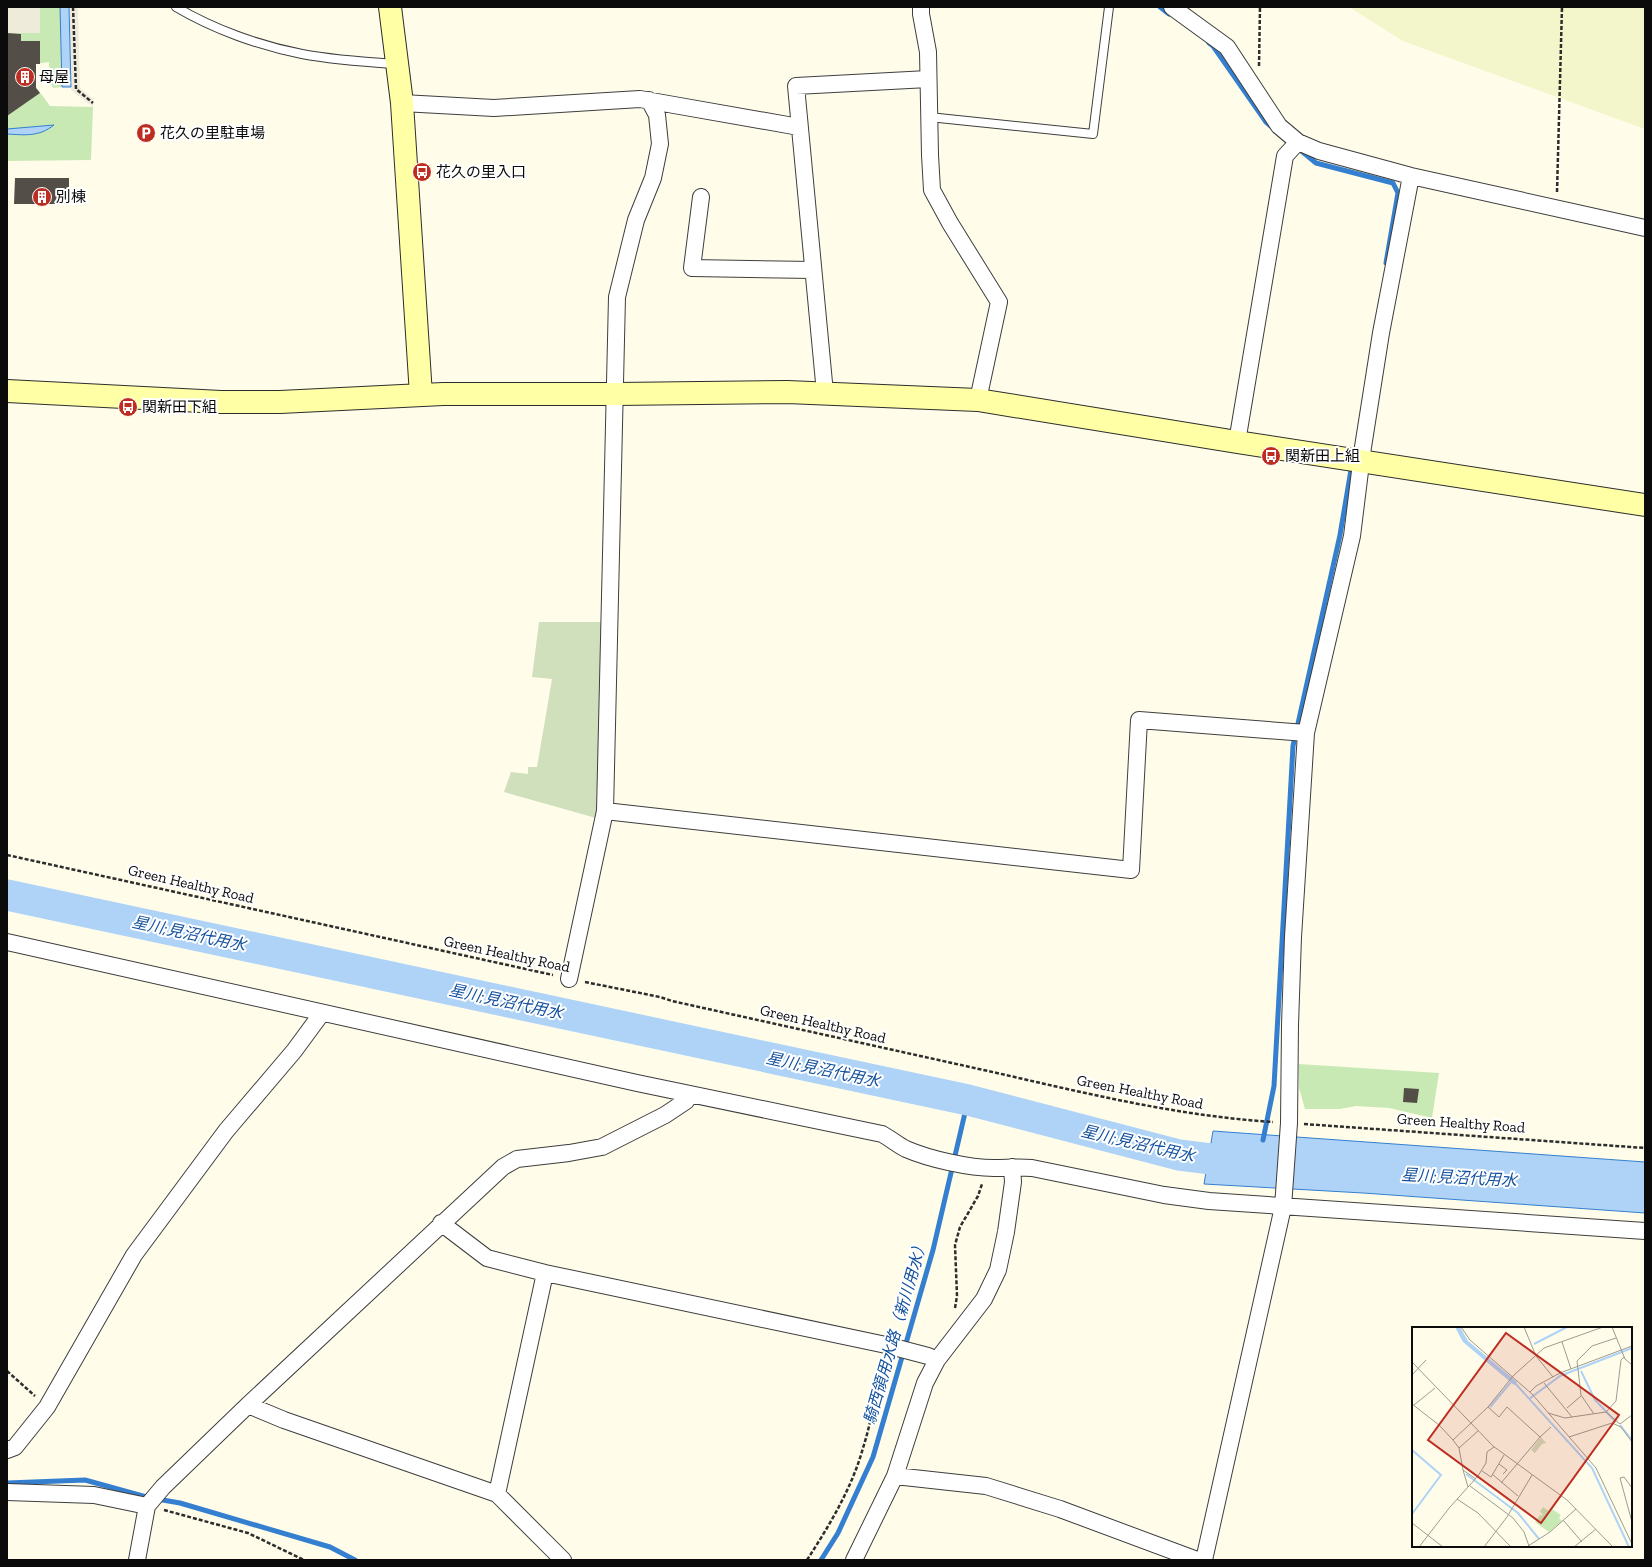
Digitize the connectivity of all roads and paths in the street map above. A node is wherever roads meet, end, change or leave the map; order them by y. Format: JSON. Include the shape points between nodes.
{"nodes":[{"id":1,"x":73,"y":7,"type":"edge"},
{"id":2,"x":176,"y":7,"type":"edge"},
{"id":3,"x":390,"y":7,"type":"edge"},
{"id":4,"x":921,"y":7,"type":"edge"},
{"id":5,"x":1109,"y":7,"type":"edge"},
{"id":6,"x":1172,"y":7,"type":"edge"},
{"id":7,"x":1260,"y":7,"type":"edge"},
{"id":8,"x":1562,"y":7,"type":"edge"},
{"id":9,"x":397,"y":64,"type":"junction"},
{"id":10,"x":1259,"y":67,"type":"dead end"},
{"id":11,"x":928,"y":79,"type":"junction"},
{"id":12,"x":649,"y":100,"type":"junction"},
{"id":13,"x":402,"y":102,"type":"junction"},
{"id":14,"x":93,"y":103,"type":"dead end"},
{"id":15,"x":929,"y":118,"type":"junction"},
{"id":16,"x":800,"y":127,"type":"junction"},
{"id":17,"x":1298,"y":142,"type":"junction"},
{"id":18,"x":1411,"y":176,"type":"junction"},
{"id":19,"x":701,"y":197,"type":"dead end"},
{"id":20,"x":1556,"y":208,"type":"junction"},
{"id":21,"x":1645,"y":228,"type":"edge"},
{"id":22,"x":813,"y":270,"type":"junction"},
{"id":23,"x":7,"y":391,"type":"edge"},
{"id":24,"x":825,"y":393,"type":"junction"},
{"id":25,"x":616,"y":394,"type":"junction"},
{"id":26,"x":421,"y":395,"type":"junction"},
{"id":27,"x":978,"y":400,"type":"junction"},
{"id":28,"x":1237,"y":442,"type":"junction"},
{"id":29,"x":1362,"y":462,"type":"junction"},
{"id":30,"x":1645,"y":505,"type":"edge"},
{"id":31,"x":1306,"y":733,"type":"junction"},
{"id":32,"x":605,"y":811,"type":"junction"},
{"id":33,"x":7,"y":855,"type":"edge"},
{"id":34,"x":7,"y":942,"type":"edge"},
{"id":35,"x":569,"y":979,"type":"junction"},
{"id":36,"x":322,"y":1013,"type":"junction"},
{"id":37,"x":690,"y":1094,"type":"junction"},
{"id":38,"x":1288,"y":1127,"type":"junction"},
{"id":39,"x":1645,"y":1148,"type":"edge"},
{"id":40,"x":1012,"y":1167,"type":"junction"},
{"id":41,"x":983,"y":1178,"type":"dead end"},
{"id":42,"x":1283,"y":1201,"type":"junction"},
{"id":43,"x":441,"y":1224,"type":"junction"},
{"id":44,"x":1645,"y":1231,"type":"edge"},
{"id":45,"x":545,"y":1273,"type":"junction"},
{"id":46,"x":954,"y":1314,"type":"dead end"},
{"id":47,"x":883,"y":1360,"type":"dead end"},
{"id":48,"x":937,"y":1360,"type":"junction"},
{"id":49,"x":7,"y":1371,"type":"edge"},
{"id":50,"x":248,"y":1404,"type":"junction"},
{"id":51,"x":47,"y":1407,"type":"junction"},
{"id":52,"x":7,"y":1450,"type":"edge"},
{"id":53,"x":895,"y":1476,"type":"junction"},
{"id":54,"x":7,"y":1492,"type":"edge"},
{"id":55,"x":497,"y":1494,"type":"junction"},
{"id":56,"x":147,"y":1506,"type":"junction"},
{"id":57,"x":137,"y":1560,"type":"edge"},
{"id":58,"x":304,"y":1560,"type":"edge"},
{"id":59,"x":563,"y":1560,"type":"edge"},
{"id":60,"x":807,"y":1560,"type":"edge"},
{"id":61,"x":854,"y":1560,"type":"edge"},
{"id":62,"x":1198,"y":1560,"type":"edge"},
{"id":63,"x":1204,"y":1560,"type":"edge"}],
"edges":[{"from":1,"to":14,"type":"path","via":[[76,89]]},
{"from":2,"to":9,"type":"lane","via":[[260,44],[349,61]]},
{"from":3,"to":9,"type":"street"},
{"from":4,"to":11,"type":"street","via":[[920,14],[928,52]]},
{"from":5,"to":15,"type":"lane","via":[[1093,134]]},
{"from":6,"to":17,"type":"street","via":[[1227,47],[1279,126]]},
{"from":7,"to":10,"type":"path"},
{"from":8,"to":20,"type":"path"},
{"from":9,"to":13,"type":"street"},
{"from":11,"to":15,"type":"street"},
{"from":11,"to":16,"type":"street","via":[[796,86]]},
{"from":12,"to":13,"type":"street","via":[[494,108]]},
{"from":12,"to":16,"type":"street"},
{"from":12,"to":25,"type":"street","via":[[657,115],[660,144],[653,178],[636,220],[617,298]]},
{"from":13,"to":26,"type":"street"},
{"from":15,"to":27,"type":"street","via":[[932,190],[999,302]]},
{"from":16,"to":22,"type":"street"},
{"from":17,"to":18,"type":"street","via":[[1319,151]]},
{"from":17,"to":28,"type":"street","via":[[1285,156]]},
{"from":18,"to":20,"type":"street"},
{"from":18,"to":29,"type":"street","via":[[1381,333]]},
{"from":19,"to":22,"type":"street","via":[[692,268]]},
{"from":20,"to":21,"type":"street"},
{"from":22,"to":24,"type":"street"},
{"from":23,"to":26,"type":"street","via":[[221,402],[280,402]]},
{"from":24,"to":25,"type":"street"},
{"from":24,"to":27,"type":"street"},
{"from":25,"to":26,"type":"street"},
{"from":25,"to":32,"type":"street"},
{"from":27,"to":28,"type":"street"},
{"from":28,"to":29,"type":"street"},
{"from":29,"to":30,"type":"street"},
{"from":29,"to":31,"type":"street","via":[[1352,536]]},
{"from":31,"to":32,"type":"street","via":[[1139,720],[1131,870]]},
{"from":31,"to":38,"type":"street","via":[[1293,944]]},
{"from":32,"to":35,"type":"street"},
{"from":33,"to":35,"type":"path","name":"Green Healthy Road"},
{"from":34,"to":36,"type":"street"},
{"from":35,"to":38,"type":"path","name":"Green Healthy Road","via":[[660,997],[1146,1107]]},
{"from":36,"to":37,"type":"street"},
{"from":36,"to":51,"type":"street","via":[[294,1051],[226,1131],[134,1255]]},
{"from":37,"to":40,"type":"street","via":[[882,1134],[906,1148],[971,1166]]},
{"from":37,"to":43,"type":"street","via":[[686,1101],[665,1115],[602,1147],[517,1158],[503,1167]]},
{"from":38,"to":39,"type":"path","name":"Green Healthy Road"},
{"from":38,"to":42,"type":"street"},
{"from":40,"to":42,"type":"street","via":[[1032,1168],[1164,1195],[1209,1201]]},
{"from":40,"to":48,"type":"street","via":[[1013,1182],[998,1270],[984,1299]]},
{"from":41,"to":46,"type":"path","via":[[978,1196],[962,1223],[956,1245],[957,1296]]},
{"from":42,"to":44,"type":"street"},
{"from":42,"to":63,"type":"street"},
{"from":43,"to":45,"type":"street","via":[[487,1258]]},
{"from":43,"to":50,"type":"street"},
{"from":45,"to":48,"type":"street","via":[[893,1347]]},
{"from":45,"to":55,"type":"street"},
{"from":47,"to":60,"type":"path","via":[[861,1454],[849,1486]]},
{"from":48,"to":53,"type":"street","via":[[925,1382]]},
{"from":49,"to":51,"type":"path"},
{"from":50,"to":55,"type":"street","via":[[284,1420]]},
{"from":50,"to":56,"type":"street"},
{"from":51,"to":52,"type":"street","via":[[15,1447]]},
{"from":53,"to":61,"type":"street"},
{"from":53,"to":62,"type":"street","via":[[986,1486],[1060,1509]]},
{"from":54,"to":56,"type":"street","via":[[94,1495]]},
{"from":55,"to":59,"type":"street"},
{"from":56,"to":57,"type":"street"},
{"from":56,"to":58,"type":"path","via":[[248,1533]]}]}
